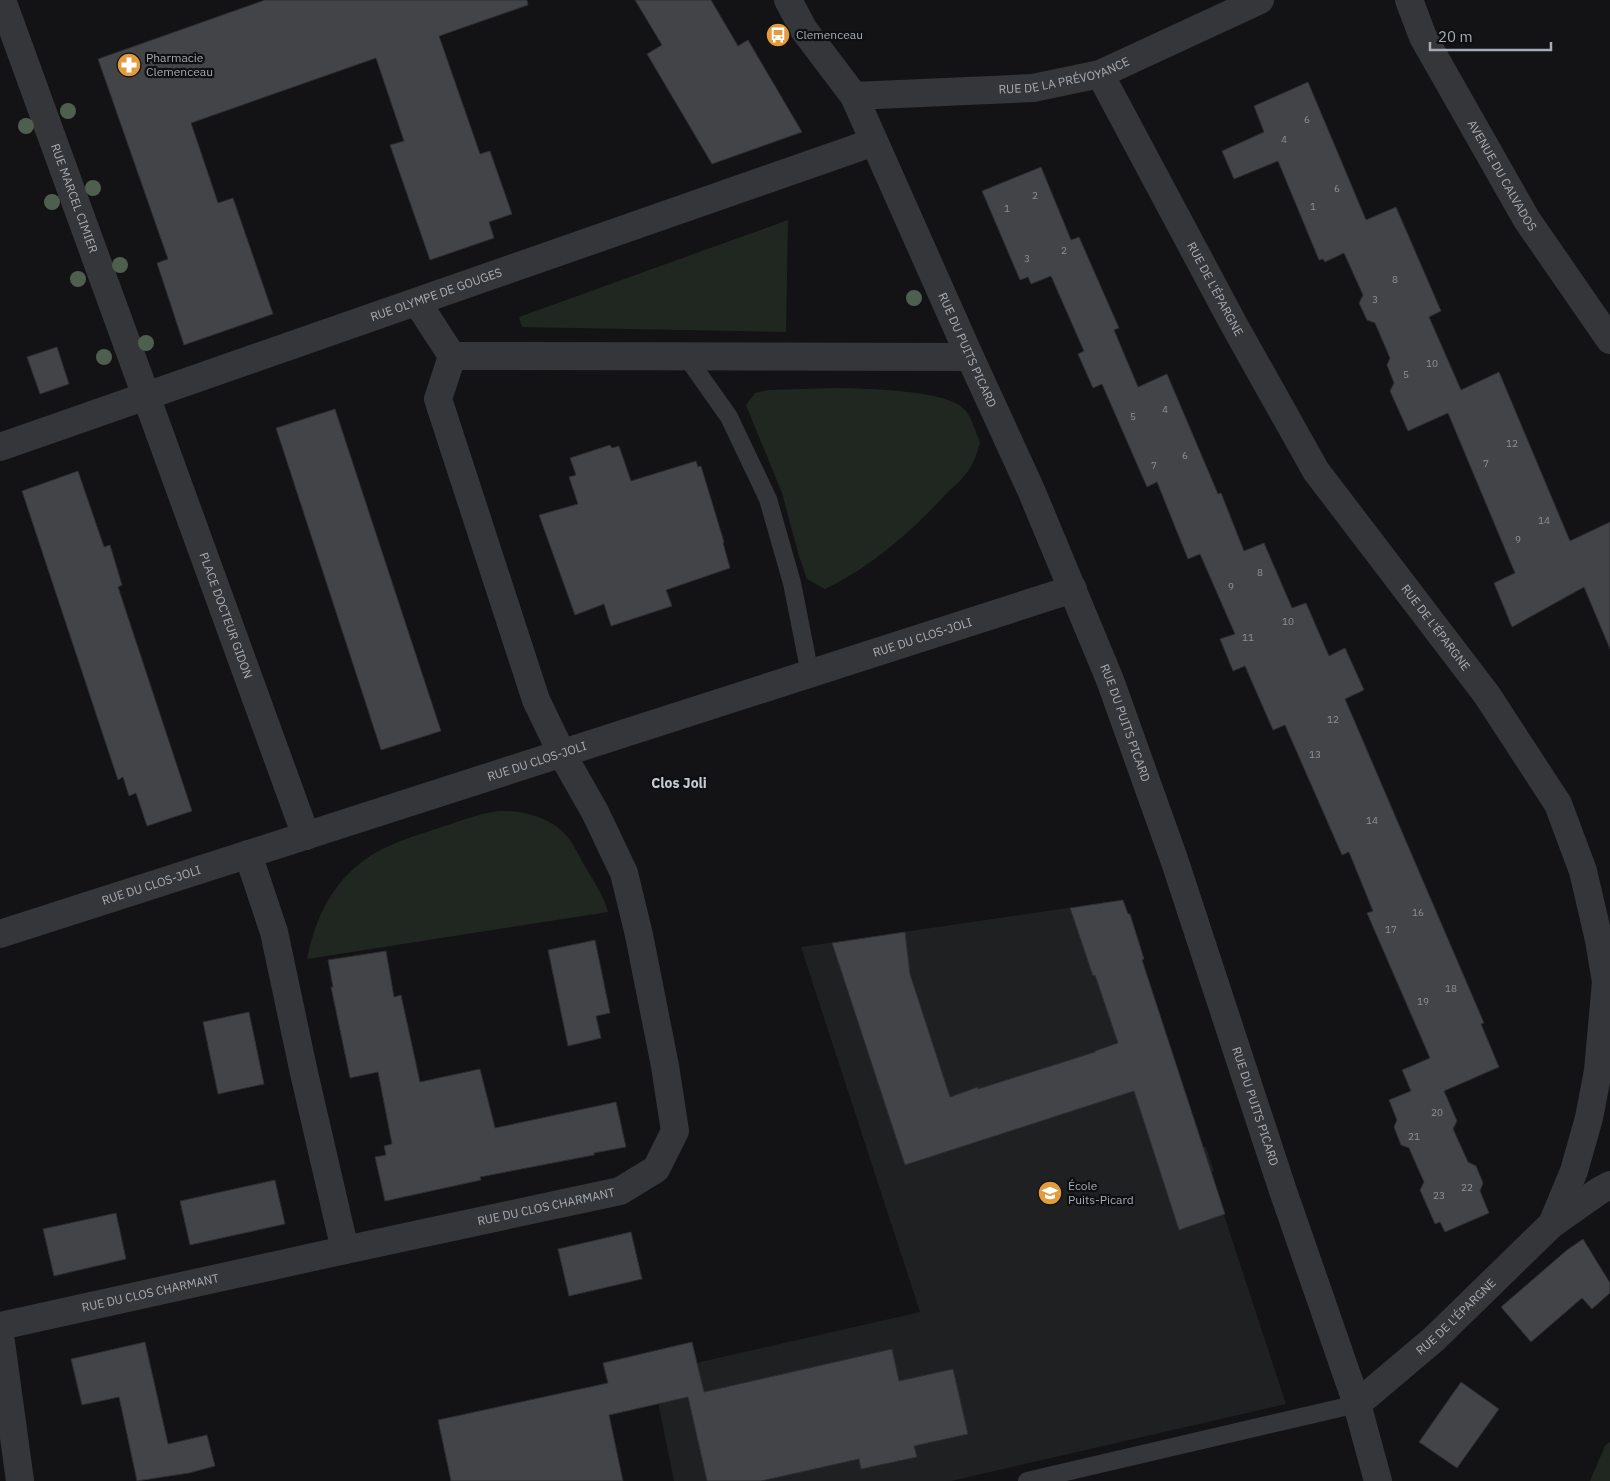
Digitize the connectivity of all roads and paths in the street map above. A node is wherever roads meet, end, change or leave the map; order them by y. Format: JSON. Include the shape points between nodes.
{"nodes":[{"id":1,"x":2,"y":0,"type":"edge"},
{"id":2,"x":788,"y":0,"type":"edge"},
{"id":3,"x":1260,"y":0,"type":"edge"},
{"id":4,"x":1409,"y":0,"type":"edge"},
{"id":5,"x":1100,"y":74,"type":"junction"},
{"id":6,"x":854,"y":96,"type":"junction"},
{"id":7,"x":874,"y":142,"type":"junction"},
{"id":8,"x":417,"y":302,"type":"junction"},
{"id":9,"x":1610,"y":340,"type":"edge"},
{"id":10,"x":452,"y":356,"type":"junction"},
{"id":11,"x":686,"y":356,"type":"junction"},
{"id":12,"x":970,"y":357,"type":"junction"},
{"id":13,"x":146,"y":396,"type":"junction"},
{"id":14,"x":0,"y":448,"type":"edge"},
{"id":15,"x":1073,"y":589,"type":"junction"},
{"id":16,"x":810,"y":674,"type":"junction"},
{"id":17,"x":562,"y":754,"type":"junction"},
{"id":18,"x":306,"y":836,"type":"junction"},
{"id":19,"x":248,"y":854,"type":"junction"},
{"id":20,"x":0,"y":934,"type":"edge"},
{"id":21,"x":1610,"y":1185,"type":"edge"},
{"id":22,"x":1552,"y":1224,"type":"junction"},
{"id":23,"x":345,"y":1250,"type":"junction"},
{"id":24,"x":0,"y":1326,"type":"edge"},
{"id":25,"x":0,"y":1335,"type":"edge"},
{"id":26,"x":1357,"y":1404,"type":"junction"},
{"id":27,"x":20,"y":1481,"type":"edge"},
{"id":28,"x":1027,"y":1481,"type":"edge"},
{"id":29,"x":1378,"y":1481,"type":"edge"}],
"edges":[{"from":1,"to":13,"type":"street","name":"RUE MARCEL CIMIER"},
{"from":2,"to":6,"type":"street","name":"RUE DU PUITS PICARD","via":[[804,30]]},
{"from":3,"to":5,"type":"street","name":"RUE DE LA PRÉVOYANCE"},
{"from":4,"to":9,"type":"street","name":"AVENUE DU CALVADOS","via":[[1423,37],[1527,220]]},
{"from":5,"to":6,"type":"street","name":"RUE DE LA PRÉVOYANCE","via":[[1032,88]]},
{"from":5,"to":22,"type":"street","name":"RUE DE L'ÉPARGNE","via":[[1316,471],[1487,695],[1558,804],[1583,871],[1606,982],[1598,1071],[1589,1118],[1574,1171]]},
{"from":6,"to":7,"type":"street","name":"RUE DU PUITS PICARD"},
{"from":7,"to":8,"type":"street","name":"RUE OLYMPE DE GOUGES"},
{"from":7,"to":12,"type":"street","name":"RUE DU PUITS PICARD"},
{"from":8,"to":10,"type":"street"},
{"from":8,"to":13,"type":"street","name":"RUE OLYMPE DE GOUGES"},
{"from":10,"to":11,"type":"street"},
{"from":10,"to":17,"type":"street","via":[[438,399],[536,700]]},
{"from":11,"to":12,"type":"street"},
{"from":11,"to":16,"type":"lane","via":[[729,417],[768,499],[792,583]]},
{"from":12,"to":15,"type":"street","name":"RUE DU PUITS PICARD"},
{"from":13,"to":14,"type":"street","name":"RUE OLYMPE DE GOUGES"},
{"from":13,"to":18,"type":"street","name":"PLACE DOCTEUR GIDON"},
{"from":15,"to":16,"type":"street","name":"RUE DU CLOS-JOLI"},
{"from":15,"to":26,"type":"street","name":"RUE DU PUITS PICARD","via":[[1110,680],[1174,859]]},
{"from":16,"to":17,"type":"street","name":"RUE DU CLOS-JOLI"},
{"from":17,"to":18,"type":"street","name":"RUE DU CLOS-JOLI"},
{"from":17,"to":23,"type":"street","name":"RUE DU CLOS CHARMANT","via":[[624,873],[665,1066],[675,1131],[656,1169],[620,1191]]},
{"from":18,"to":19,"type":"street","name":"RUE DU CLOS-JOLI"},
{"from":19,"to":20,"type":"street","name":"RUE DU CLOS-JOLI"},
{"from":19,"to":23,"type":"street","via":[[274,932]]},
{"from":21,"to":22,"type":"street","name":"RUE DE L'ÉPARGNE"},
{"from":22,"to":26,"type":"street","name":"RUE DE L'ÉPARGNE","via":[[1434,1339]]},
{"from":23,"to":24,"type":"street","name":"RUE DU CLOS CHARMANT"},
{"from":25,"to":27,"type":"street"},
{"from":26,"to":28,"type":"lane"},
{"from":26,"to":29,"type":"street","name":"RUE DU PUITS PICARD"}]}
